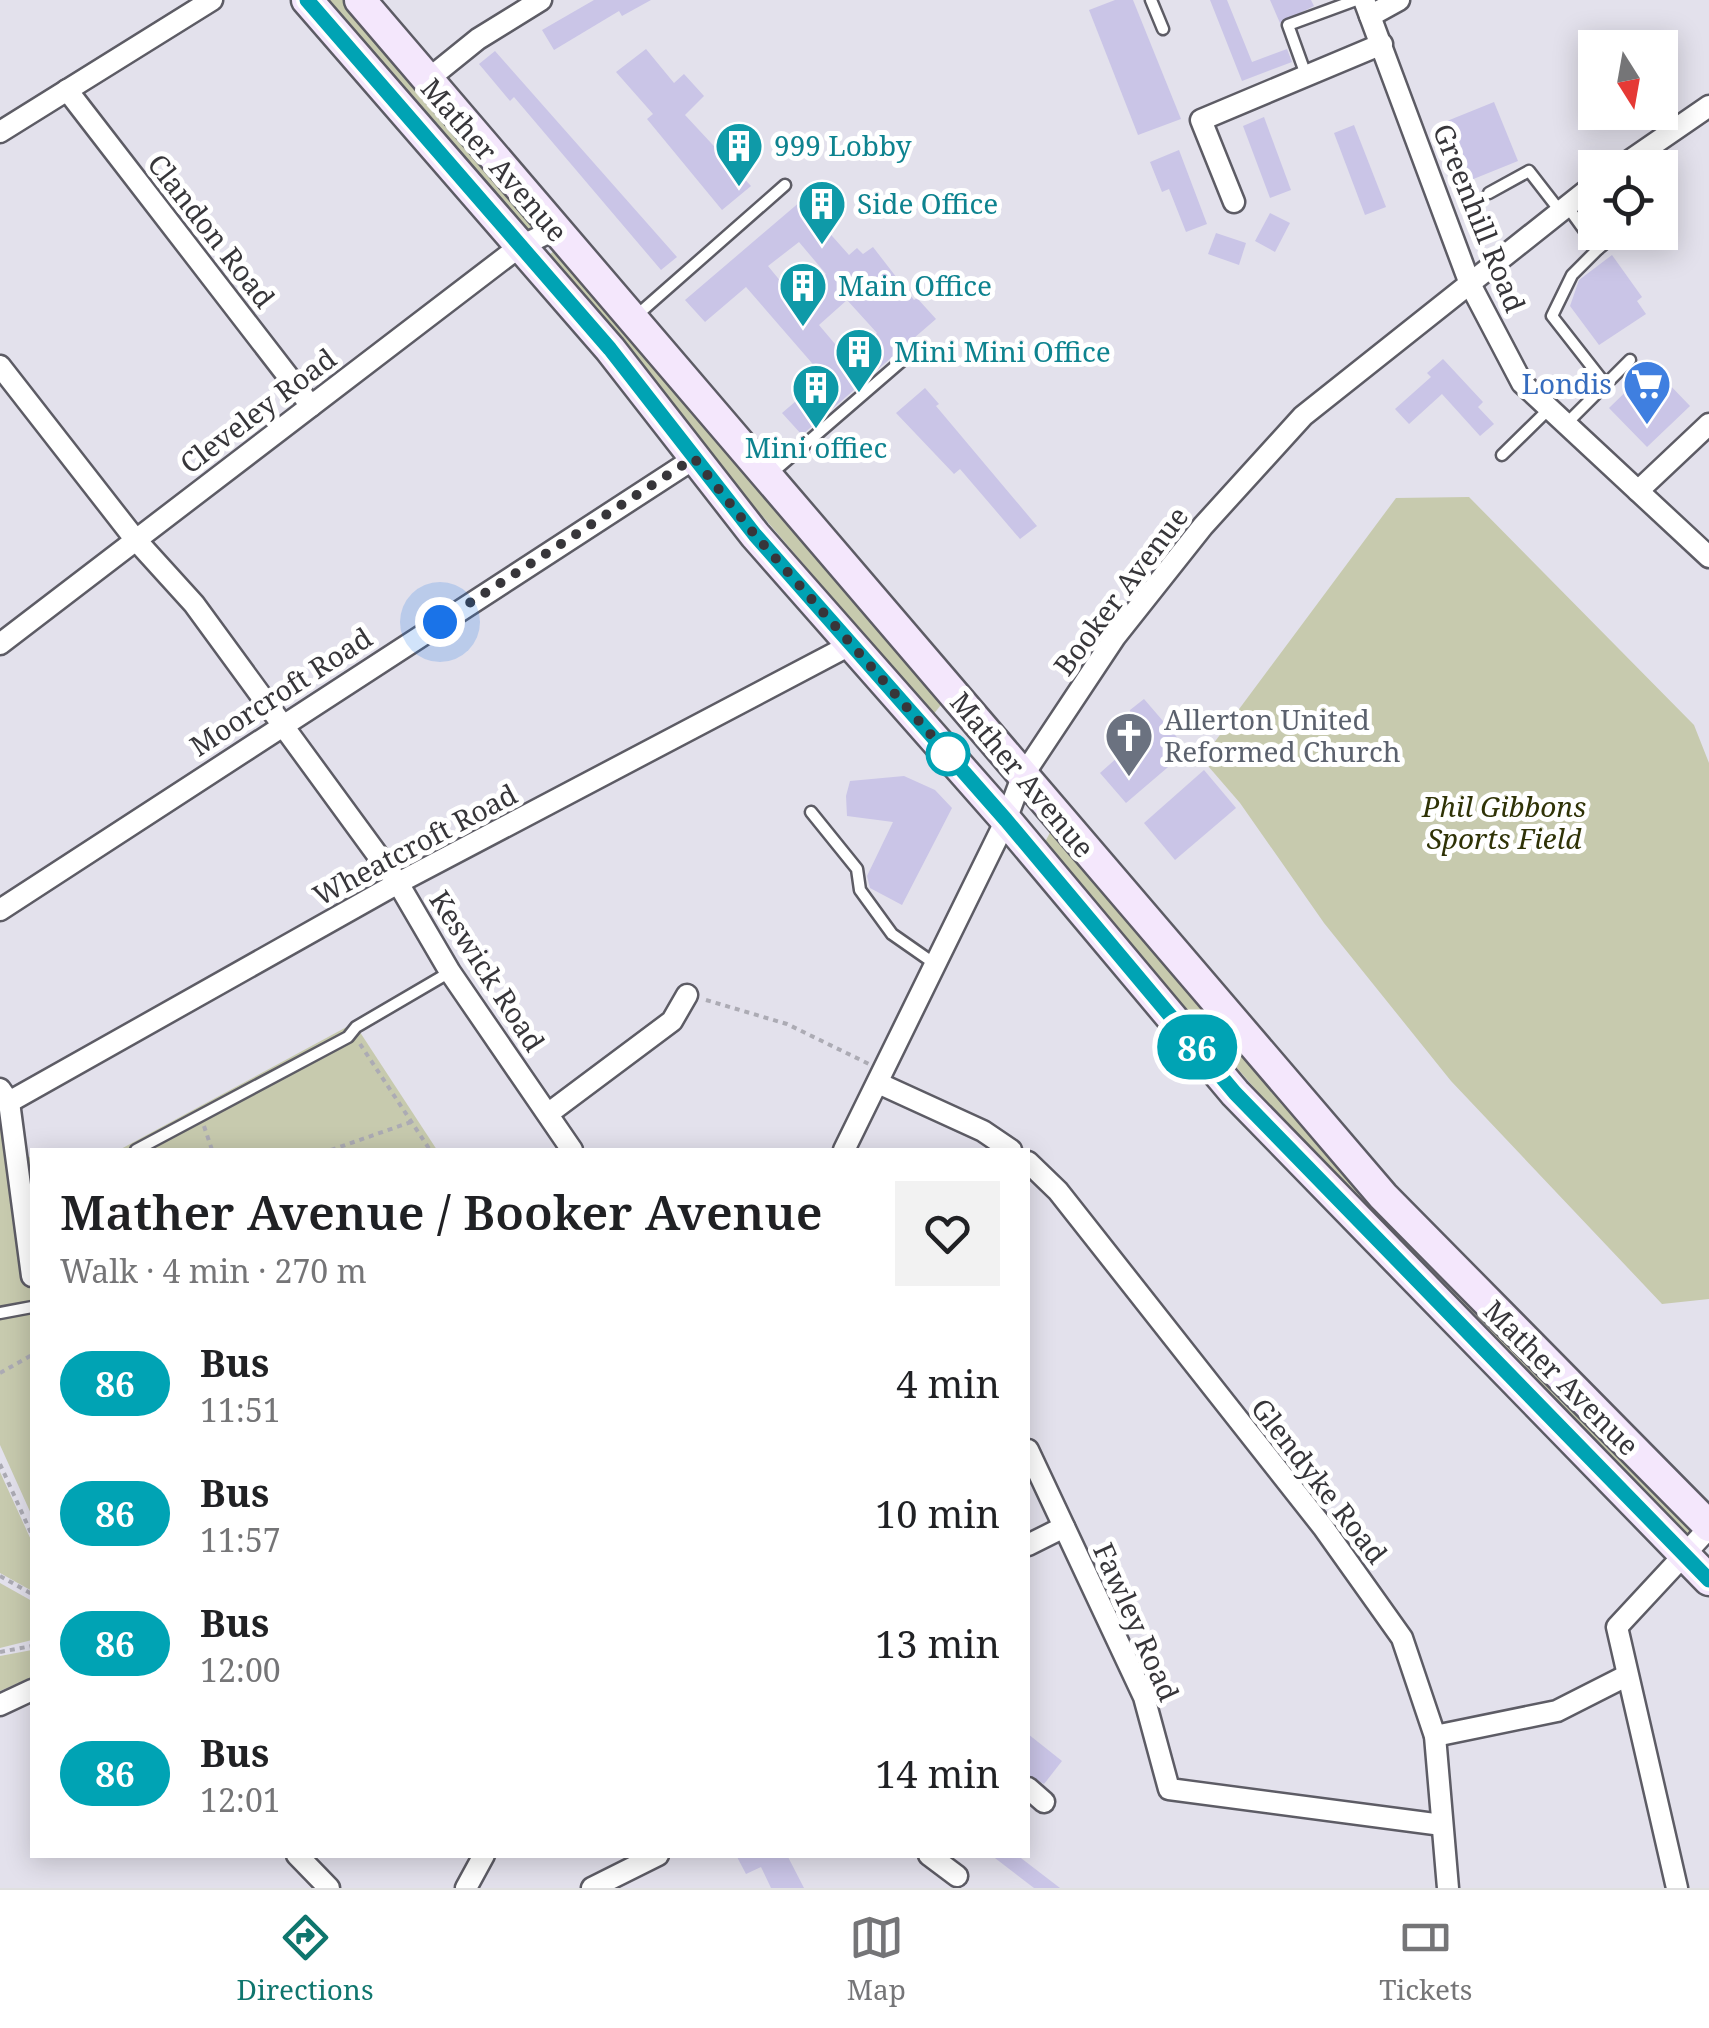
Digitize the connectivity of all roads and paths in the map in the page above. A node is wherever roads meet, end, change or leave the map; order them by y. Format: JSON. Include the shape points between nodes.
{"nodes":[{"id":1,"x":212,"y":0,"type":"edge"},
{"id":2,"x":307,"y":0,"type":"edge"},
{"id":3,"x":360,"y":0,"type":"edge"},
{"id":4,"x":541,"y":0,"type":"edge"},
{"id":5,"x":1151,"y":0,"type":"edge"},
{"id":6,"x":1399,"y":0,"type":"edge"},
{"id":7,"x":1363,"y":5,"type":"edge"},
{"id":8,"x":1162,"y":29,"type":"dead end"},
{"id":9,"x":1382,"y":44,"type":"junction"},
{"id":10,"x":1306,"y":76,"type":"junction"},
{"id":11,"x":426,"y":81,"type":"junction"},
{"id":12,"x":66,"y":90,"type":"junction"},
{"id":13,"x":1709,"y":106,"type":"edge"},
{"id":14,"x":0,"y":132,"type":"edge"},
{"id":15,"x":1644,"y":150,"type":"edge"},
{"id":16,"x":785,"y":185,"type":"dead end"},
{"id":17,"x":1489,"y":192,"type":"dead end"},
{"id":18,"x":1578,"y":197,"type":"edge"},
{"id":19,"x":1234,"y":202,"type":"dead end"},
{"id":20,"x":1563,"y":208,"type":"junction"},
{"id":21,"x":1578,"y":226,"type":"edge"},
{"id":22,"x":554,"y":230,"type":"junction"},
{"id":23,"x":518,"y":247,"type":"junction"},
{"id":24,"x":1597,"y":250,"type":"edge"},
{"id":25,"x":1470,"y":284,"type":"junction"},
{"id":26,"x":632,"y":320,"type":"junction"},
{"id":27,"x":919,"y":346,"type":"dead end"},
{"id":28,"x":1630,"y":360,"type":"dead end"},
{"id":29,"x":0,"y":366,"type":"edge"},
{"id":30,"x":1606,"y":385,"type":"junction"},
{"id":31,"x":311,"y":406,"type":"junction"},
{"id":32,"x":1550,"y":408,"type":"junction"},
{"id":33,"x":1566,"y":424,"type":"junction"},
{"id":34,"x":1709,"y":424,"type":"edge"},
{"id":35,"x":1502,"y":456,"type":"dead end"},
{"id":36,"x":694,"y":458,"type":"junction"},
{"id":37,"x":765,"y":479,"type":"junction"},
{"id":38,"x":1638,"y":491,"type":"junction"},
{"id":39,"x":134,"y":538,"type":"junction"},
{"id":40,"x":1709,"y":557,"type":"edge"},
{"id":41,"x":0,"y":644,"type":"edge"},
{"id":42,"x":852,"y":644,"type":"junction"},
{"id":43,"x":280,"y":724,"type":"junction"},
{"id":44,"x":1022,"y":777,"type":"junction"},
{"id":45,"x":810,"y":812,"type":"dead end"},
{"id":46,"x":1006,"y":820,"type":"junction"},
{"id":47,"x":398,"y":883,"type":"junction"},
{"id":48,"x":0,"y":910,"type":"edge"},
{"id":49,"x":935,"y":965,"type":"junction"},
{"id":50,"x":450,"y":972,"type":"junction"},
{"id":51,"x":687,"y":994,"type":"joint"},
{"id":52,"x":352,"y":1032,"type":"junction"},
{"id":53,"x":881,"y":1077,"type":"junction"},
{"id":54,"x":4,"y":1095,"type":"edge"},
{"id":55,"x":549,"y":1112,"type":"junction"},
{"id":56,"x":200,"y":1116,"type":"junction"},
{"id":57,"x":412,"y":1122,"type":"junction"},
{"id":58,"x":140,"y":1148,"type":"edge"},
{"id":59,"x":211,"y":1148,"type":"edge"},
{"id":60,"x":337,"y":1148,"type":"edge"},
{"id":61,"x":429,"y":1148,"type":"edge"},
{"id":62,"x":571,"y":1148,"type":"edge"},
{"id":63,"x":845,"y":1148,"type":"edge"},
{"id":64,"x":1007,"y":1148,"type":"edge"},
{"id":65,"x":1030,"y":1164,"type":"edge"},
{"id":66,"x":27,"y":1207,"type":"edge"},
{"id":67,"x":30,"y":1248,"type":"edge"},
{"id":68,"x":30,"y":1307,"type":"edge"},
{"id":69,"x":0,"y":1313,"type":"edge"},
{"id":70,"x":30,"y":1356,"type":"edge"},
{"id":71,"x":0,"y":1374,"type":"edge"},
{"id":72,"x":1030,"y":1454,"type":"edge"},
{"id":73,"x":0,"y":1464,"type":"edge"},
{"id":74,"x":1064,"y":1527,"type":"junction"},
{"id":75,"x":1709,"y":1527,"type":"edge"},
{"id":76,"x":30,"y":1532,"type":"edge"},
{"id":77,"x":1030,"y":1544,"type":"edge"},
{"id":78,"x":1685,"y":1554,"type":"junction"},
{"id":79,"x":0,"y":1576,"type":"edge"},
{"id":80,"x":1709,"y":1580,"type":"edge"},
{"id":81,"x":30,"y":1593,"type":"edge"},
{"id":82,"x":30,"y":1646,"type":"edge"},
{"id":83,"x":0,"y":1652,"type":"edge"},
{"id":84,"x":1626,"y":1676,"type":"junction"},
{"id":85,"x":30,"y":1691,"type":"edge"},
{"id":86,"x":0,"y":1706,"type":"edge"},
{"id":87,"x":1435,"y":1736,"type":"junction"},
{"id":88,"x":1442,"y":1825,"type":"junction"},
{"id":89,"x":300,"y":1858,"type":"edge"},
{"id":90,"x":482,"y":1858,"type":"edge"},
{"id":91,"x":652,"y":1858,"type":"edge"},
{"id":92,"x":933,"y":1858,"type":"edge"},
{"id":93,"x":957,"y":1876,"type":"dead end"},
{"id":94,"x":329,"y":1888,"type":"edge"},
{"id":95,"x":467,"y":1888,"type":"edge"},
{"id":96,"x":592,"y":1888,"type":"edge"},
{"id":97,"x":1448,"y":1888,"type":"edge"},
{"id":98,"x":1678,"y":1888,"type":"edge"}],
"edges":[{"from":1,"to":12,"type":"street"},
{"from":2,"to":23,"type":"main road","name":"Mather Avenue"},
{"from":3,"to":11,"type":"main road","name":"Mather Avenue"},
{"from":4,"to":11,"type":"street"},
{"from":5,"to":8,"type":"lane"},
{"from":6,"to":7,"type":"street"},
{"from":7,"to":9,"type":"street","name":"Greenhill Road"},
{"from":7,"to":10,"type":"lane","via":[[1288,25]]},
{"from":9,"to":10,"type":"street"},
{"from":9,"to":25,"type":"street","name":"Greenhill Road"},
{"from":10,"to":19,"type":"street","via":[[1201,120]]},
{"from":11,"to":22,"type":"main road","name":"Mather Avenue"},
{"from":12,"to":14,"type":"street"},
{"from":12,"to":31,"type":"street","name":"Clandon Road"},
{"from":13,"to":15,"type":"street"},
{"from":16,"to":26,"type":"lane"},
{"from":17,"to":20,"type":"lane","via":[[1529,170]]},
{"from":18,"to":20,"type":"street","name":"Booker Avenue"},
{"from":20,"to":21,"type":"lane"},
{"from":20,"to":25,"type":"street","name":"Booker Avenue"},
{"from":22,"to":23,"type":"street","name":"Cleveley Road"},
{"from":22,"to":26,"type":"main road","name":"Mather Avenue"},
{"from":23,"to":31,"type":"street","name":"Cleveley Road"},
{"from":23,"to":36,"type":"main road","name":"Mather Avenue","via":[[610,349]]},
{"from":24,"to":30,"type":"lane","via":[[1572,276],[1552,316]]},
{"from":25,"to":32,"type":"street","name":"Greenhill Road","via":[[1522,383]]},
{"from":25,"to":44,"type":"street","name":"Booker Avenue","via":[[1304,416],[1203,526],[1115,638]]},
{"from":26,"to":37,"type":"main road","name":"Mather Avenue"},
{"from":27,"to":37,"type":"lane"},
{"from":28,"to":30,"type":"lane"},
{"from":29,"to":39,"type":"street","name":"Keswick Road"},
{"from":30,"to":33,"type":"lane"},
{"from":31,"to":39,"type":"street","name":"Cleveley Road"},
{"from":32,"to":33,"type":"street","name":"Greenhill Road"},
{"from":32,"to":35,"type":"lane"},
{"from":33,"to":38,"type":"street","name":"Greenhill Road"},
{"from":34,"to":38,"type":"street"},
{"from":36,"to":42,"type":"main road","name":"Mather Avenue"},
{"from":36,"to":43,"type":"street","name":"Moorcroft Road"},
{"from":37,"to":44,"type":"main road","name":"Mather Avenue"},
{"from":38,"to":40,"type":"street","name":"Greenhill Road"},
{"from":39,"to":41,"type":"street","name":"Cleveley Road"},
{"from":39,"to":43,"type":"street","name":"Keswick Road","via":[[194,604]]},
{"from":42,"to":46,"type":"main road","name":"Mather Avenue"},
{"from":42,"to":47,"type":"street","name":"Wheatcroft Road"},
{"from":43,"to":47,"type":"street","name":"Keswick Road"},
{"from":43,"to":48,"type":"street","name":"Moorcroft Road"},
{"from":44,"to":46,"type":"street","name":"Booker Avenue"},
{"from":44,"to":75,"type":"main road","name":"Mather Avenue","via":[[1383,1196]]},
{"from":45,"to":49,"type":"lane","via":[[857,869],[860,890],[892,934]]},
{"from":46,"to":49,"type":"street","name":"Booker Avenue"},
{"from":46,"to":78,"type":"main road","name":"Mather Avenue","via":[[1235,1093]]},
{"from":47,"to":50,"type":"street","name":"Keswick Road"},
{"from":47,"to":54,"type":"street","name":"Wheatcroft Road"},
{"from":49,"to":53,"type":"street","name":"Booker Avenue"},
{"from":50,"to":52,"type":"lane"},
{"from":50,"to":55,"type":"street","name":"Keswick Road"},
{"from":51,"to":53,"type":"path","via":[[787,1024]]},
{"from":51,"to":55,"type":"street","via":[[672,1021]]},
{"from":52,"to":56,"type":"lane"},
{"from":52,"to":57,"type":"path"},
{"from":53,"to":63,"type":"street","name":"Booker Avenue"},
{"from":53,"to":64,"type":"street"},
{"from":54,"to":66,"type":"street"},
{"from":55,"to":62,"type":"street","name":"Keswick Road"},
{"from":56,"to":58,"type":"lane"},
{"from":56,"to":59,"type":"path"},
{"from":57,"to":60,"type":"path"},
{"from":57,"to":61,"type":"path"},
{"from":65,"to":87,"type":"street","name":"Glendyke Road","via":[[1322,1526],[1402,1638]]},
{"from":66,"to":67,"type":"street"},
{"from":68,"to":69,"type":"lane"},
{"from":70,"to":71,"type":"path"},
{"from":72,"to":74,"type":"street","name":"Fawley Road"},
{"from":73,"to":76,"type":"path"},
{"from":74,"to":77,"type":"street"},
{"from":74,"to":88,"type":"street","name":"Fawley Road","via":[[1144,1697],[1169,1789]]},
{"from":75,"to":78,"type":"street"},
{"from":78,"to":80,"type":"main road","name":"Mather Avenue"},
{"from":78,"to":84,"type":"street","via":[[1616,1627]]},
{"from":79,"to":81,"type":"path"},
{"from":82,"to":83,"type":"path"},
{"from":84,"to":87,"type":"street","via":[[1557,1710]]},
{"from":84,"to":98,"type":"street"},
{"from":85,"to":86,"type":"street"},
{"from":87,"to":88,"type":"street","name":"Glendyke Road"},
{"from":88,"to":97,"type":"street","name":"Glendyke Road"},
{"from":89,"to":94,"type":"street"},
{"from":90,"to":95,"type":"street"},
{"from":91,"to":96,"type":"street"},
{"from":92,"to":93,"type":"street"}]}
